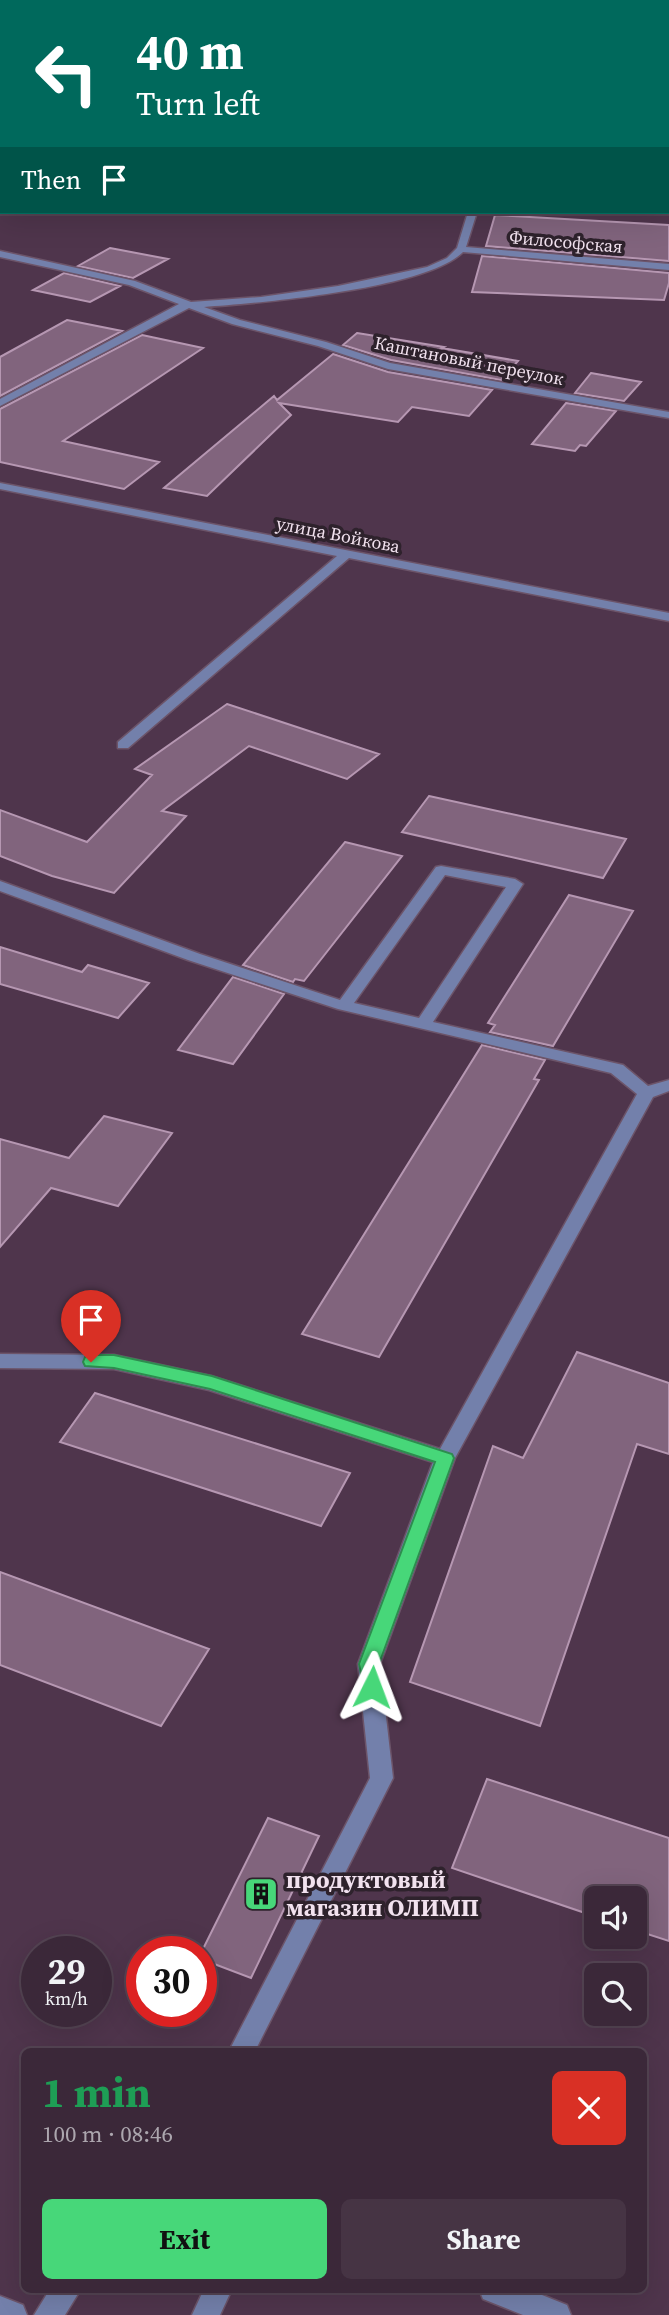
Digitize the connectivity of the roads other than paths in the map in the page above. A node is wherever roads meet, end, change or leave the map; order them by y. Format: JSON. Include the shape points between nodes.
{"nodes":[{"id":1,"x":471,"y":214,"type":"edge"},
{"id":2,"x":461,"y":249,"type":"junction"},
{"id":3,"x":0,"y":254,"type":"edge"},
{"id":4,"x":669,"y":267,"type":"edge"},
{"id":5,"x":184,"y":304,"type":"junction"},
{"id":6,"x":0,"y":404,"type":"edge"},
{"id":7,"x":669,"y":415,"type":"edge"},
{"id":8,"x":0,"y":486,"type":"edge"},
{"id":9,"x":346,"y":554,"type":"junction"},
{"id":10,"x":669,"y":617,"type":"edge"},
{"id":11,"x":123,"y":745,"type":"dead end"},
{"id":12,"x":0,"y":886,"type":"edge"},
{"id":13,"x":344,"y":1006,"type":"junction"},
{"id":14,"x":423,"y":1024,"type":"junction"},
{"id":15,"x":669,"y":1085,"type":"edge"},
{"id":16,"x":646,"y":1093,"type":"junction"},
{"id":17,"x":0,"y":1362,"type":"edge"},
{"id":18,"x":445,"y":1458,"type":"junction"},
{"id":19,"x":244,"y":2048,"type":"edge"},
{"id":20,"x":64,"y":2293,"type":"edge"},
{"id":21,"x":216,"y":2293,"type":"edge"},
{"id":22,"x":503,"y":2293,"type":"edge"},
{"id":23,"x":0,"y":2310,"type":"edge"},
{"id":24,"x":13,"y":2315,"type":"edge"},
{"id":25,"x":48,"y":2315,"type":"edge"},
{"id":26,"x":206,"y":2315,"type":"edge"},
{"id":27,"x":557,"y":2315,"type":"edge"}],
"edges":[{"from":1,"to":2,"type":"street"},
{"from":2,"to":4,"type":"street","name":"Философская"},
{"from":2,"to":5,"type":"street","via":[[430,270],[338,289]]},
{"from":3,"to":5,"type":"street","name":"Каштановый переулок","via":[[132,283]]},
{"from":5,"to":6,"type":"street"},
{"from":5,"to":7,"type":"street","name":"Каштановый переулок","via":[[388,366]]},
{"from":8,"to":9,"type":"street","name":"улица Войкова"},
{"from":9,"to":10,"type":"street","name":"улица Войкова"},
{"from":9,"to":11,"type":"street"},
{"from":12,"to":13,"type":"street"},
{"from":13,"to":14,"type":"street"},
{"from":13,"to":14,"type":"street","via":[[442,870],[515,884]]},
{"from":14,"to":16,"type":"street","via":[[617,1069]]},
{"from":15,"to":16,"type":"street"},
{"from":16,"to":18,"type":"street"},
{"from":17,"to":18,"type":"street","via":[[114,1362],[212,1383]]},
{"from":18,"to":19,"type":"street","via":[[369,1664],[382,1778]]},
{"from":20,"to":25,"type":"street"},
{"from":21,"to":26,"type":"street"},
{"from":22,"to":27,"type":"street"},
{"from":23,"to":24,"type":"street"}]}
